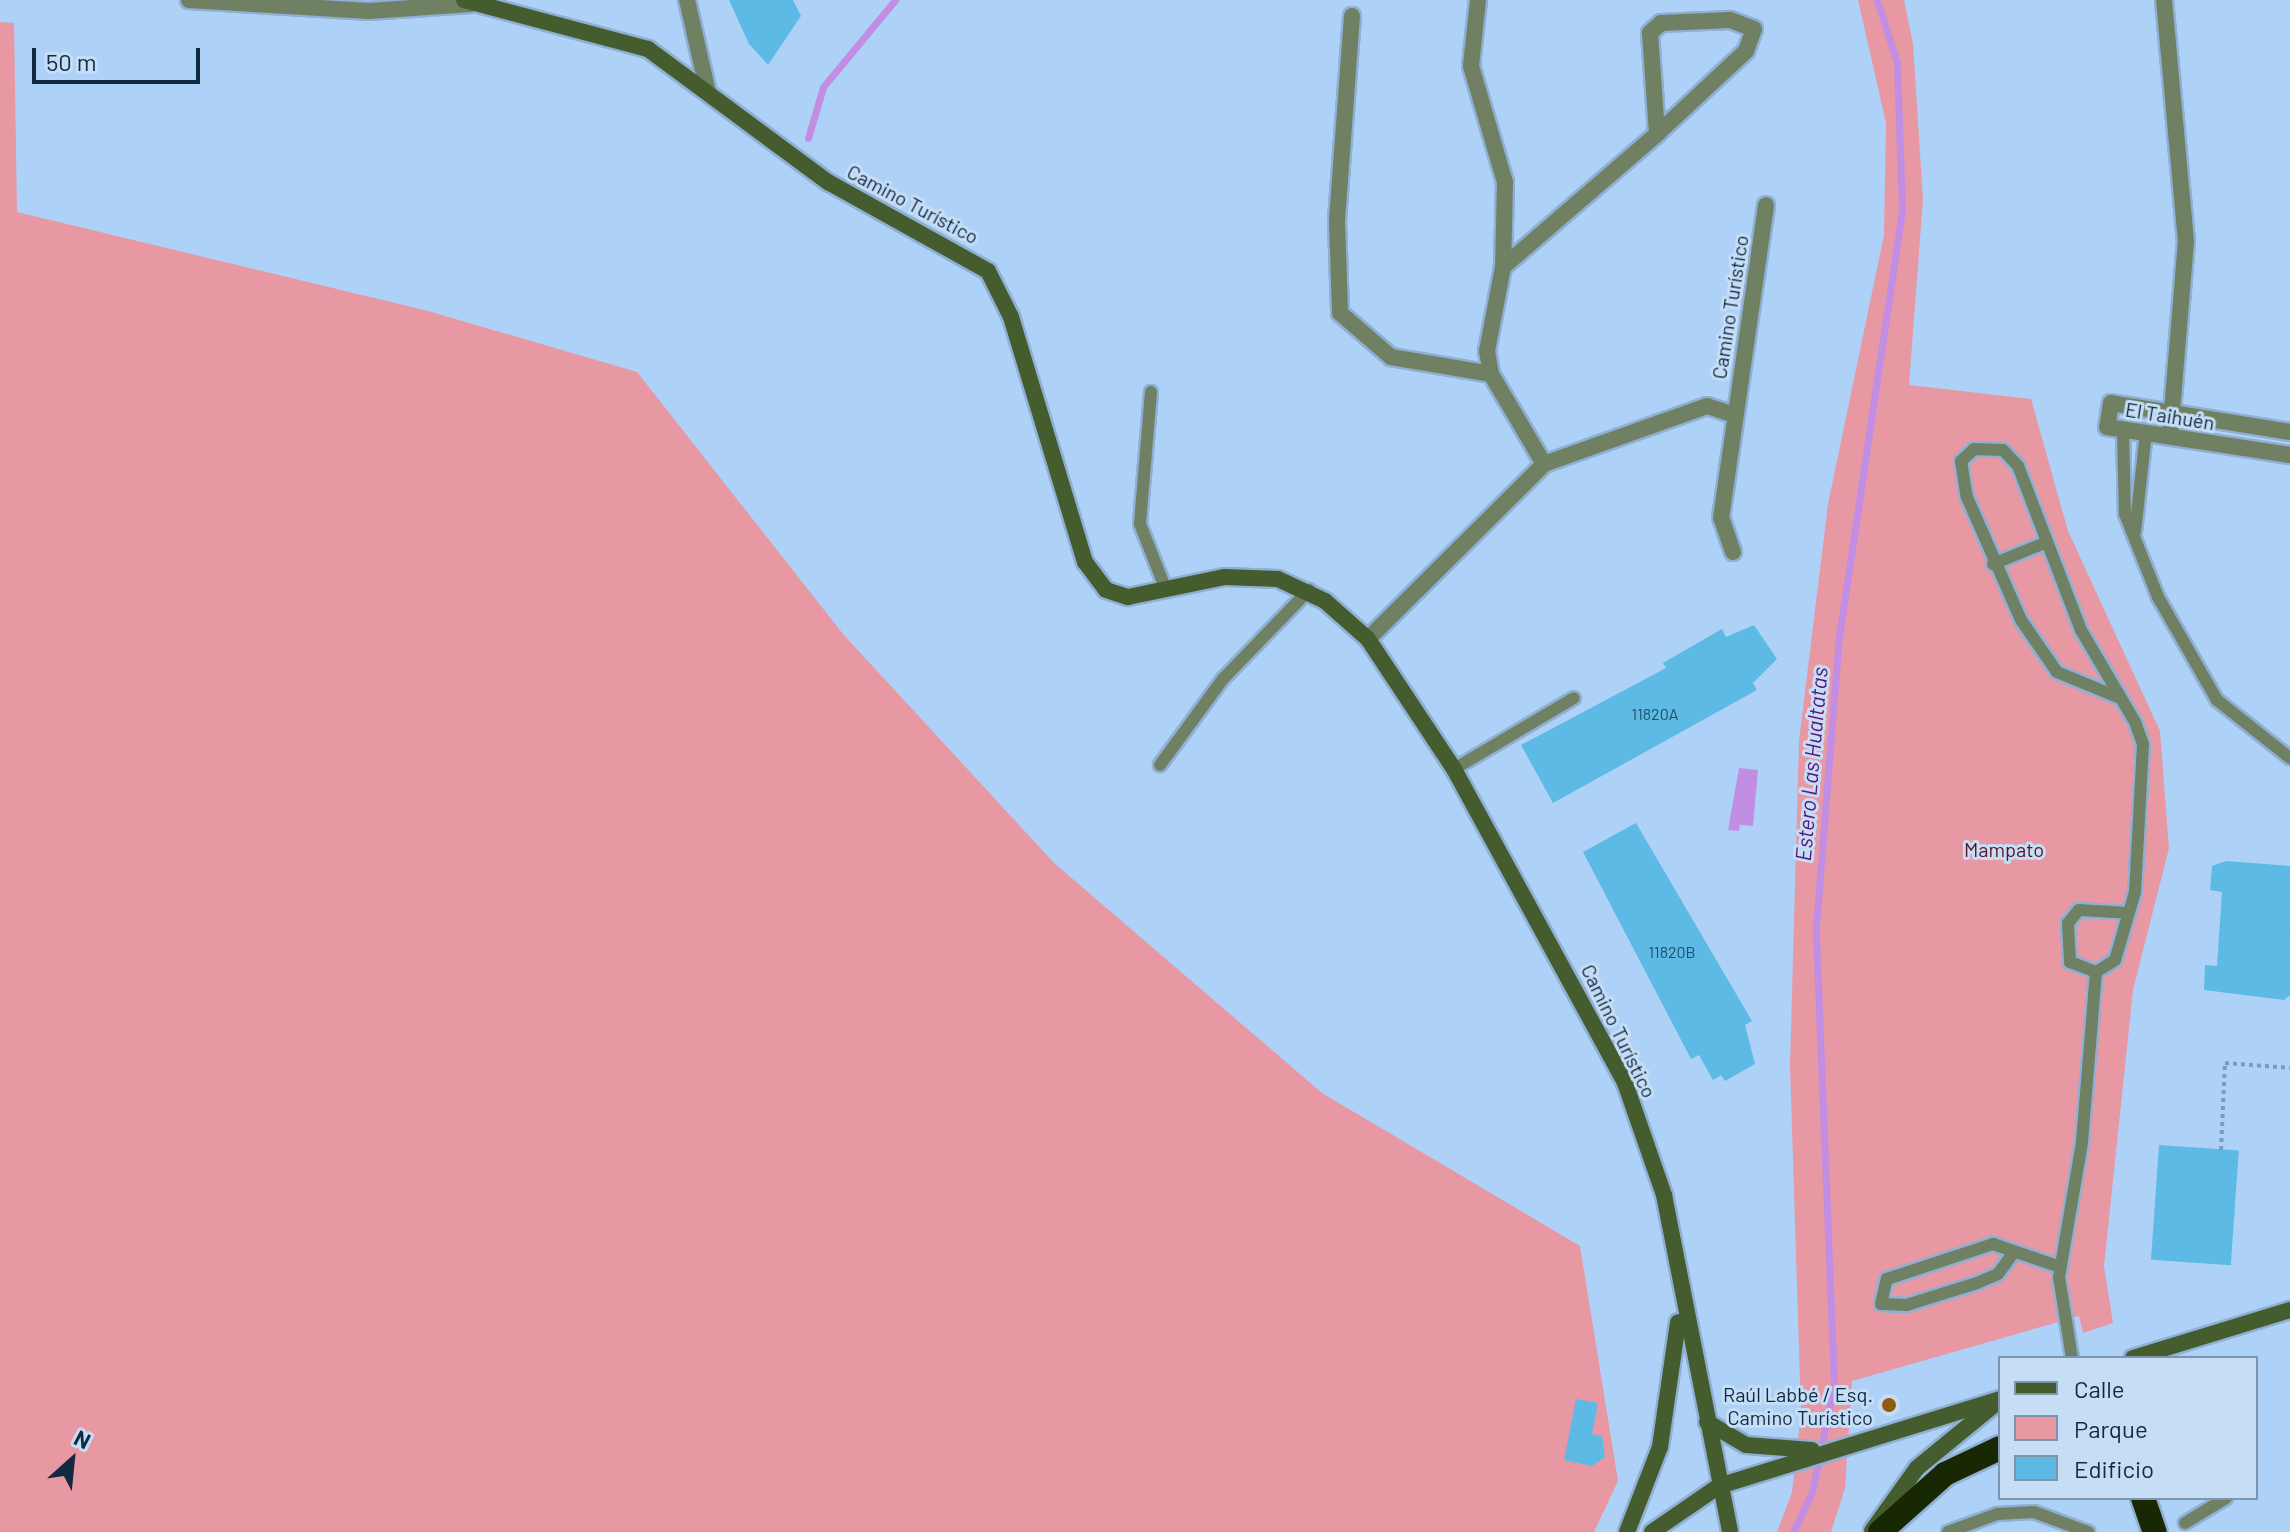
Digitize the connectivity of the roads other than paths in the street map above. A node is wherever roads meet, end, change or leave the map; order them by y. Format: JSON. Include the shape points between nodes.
{"nodes":[{"id":1,"x":189,"y":0,"type":"edge"},
{"id":2,"x":687,"y":0,"type":"edge"},
{"id":3,"x":1478,"y":0,"type":"edge"},
{"id":4,"x":2164,"y":0,"type":"edge"},
{"id":5,"x":468,"y":2,"type":"edge"},
{"id":6,"x":1352,"y":16,"type":"dead end"},
{"id":7,"x":692,"y":44,"type":"junction"},
{"id":8,"x":664,"y":58,"type":"junction"},
{"id":9,"x":707,"y":88,"type":"junction"},
{"id":10,"x":1657,"y":134,"type":"junction"},
{"id":11,"x":1766,"y":205,"type":"dead end"},
{"id":12,"x":1503,"y":267,"type":"junction"},
{"id":13,"x":1491,"y":374,"type":"junction"},
{"id":14,"x":1151,"y":392,"type":"dead end"},
{"id":15,"x":2173,"y":412,"type":"junction"},
{"id":16,"x":1734,"y":415,"type":"junction"},
{"id":17,"x":2123,"y":429,"type":"junction"},
{"id":18,"x":2146,"y":432,"type":"junction"},
{"id":19,"x":2290,"y":432,"type":"edge"},
{"id":20,"x":2170,"y":436,"type":"junction"},
{"id":21,"x":2290,"y":455,"type":"edge"},
{"id":22,"x":1544,"y":464,"type":"junction"},
{"id":23,"x":2134,"y":536,"type":"junction"},
{"id":24,"x":2042,"y":544,"type":"junction"},
{"id":25,"x":1733,"y":552,"type":"dead end"},
{"id":26,"x":1993,"y":564,"type":"junction"},
{"id":27,"x":1166,"y":590,"type":"junction"},
{"id":28,"x":1309,"y":590,"type":"junction"},
{"id":29,"x":1368,"y":639,"type":"junction"},
{"id":30,"x":1574,"y":698,"type":"dead end"},
{"id":31,"x":2120,"y":698,"type":"junction"},
{"id":32,"x":2290,"y":758,"type":"edge"},
{"id":33,"x":1160,"y":765,"type":"dead end"},
{"id":34,"x":1454,"y":769,"type":"junction"},
{"id":35,"x":2128,"y":913,"type":"junction"},
{"id":36,"x":2096,"y":972,"type":"junction"},
{"id":37,"x":2014,"y":1252,"type":"junction"},
{"id":38,"x":2060,"y":1267,"type":"junction"},
{"id":39,"x":1679,"y":1296,"type":"junction"},
{"id":40,"x":2290,"y":1310,"type":"edge"},
{"id":41,"x":2072,"y":1356,"type":"edge"},
{"id":42,"x":2140,"y":1356,"type":"edge"},
{"id":43,"x":1998,"y":1401,"type":"edge"},
{"id":44,"x":1998,"y":1402,"type":"edge"},
{"id":45,"x":1707,"y":1422,"type":"junction"},
{"id":46,"x":1998,"y":1449,"type":"edge"},
{"id":47,"x":1829,"y":1450,"type":"junction"},
{"id":48,"x":1719,"y":1486,"type":"junction"},
{"id":49,"x":2144,"y":1500,"type":"edge"},
{"id":50,"x":2223,"y":1500,"type":"edge"},
{"id":51,"x":2185,"y":1523,"type":"dead end"},
{"id":52,"x":1627,"y":1532,"type":"edge"},
{"id":53,"x":1652,"y":1532,"type":"edge"},
{"id":54,"x":1730,"y":1532,"type":"edge"},
{"id":55,"x":1871,"y":1532,"type":"edge"},
{"id":56,"x":1880,"y":1532,"type":"edge"},
{"id":57,"x":1948,"y":1532,"type":"edge"},
{"id":58,"x":2088,"y":1532,"type":"edge"},
{"id":59,"x":2155,"y":1532,"type":"edge"}],
"edges":[{"from":1,"to":5,"type":"street","name":"Camino Turístico","via":[[369,11]]},
{"from":2,"to":7,"type":"street"},
{"from":3,"to":12,"type":"street","via":[[1471,66],[1505,182]]},
{"from":4,"to":15,"type":"street","via":[[2186,241]]},
{"from":5,"to":8,"type":"main road","name":"Camino Turístico","via":[[587,27]]},
{"from":6,"to":13,"type":"street","via":[[1337,221],[1340,313],[1391,357]]},
{"from":7,"to":8,"type":"street"},
{"from":7,"to":9,"type":"street"},
{"from":8,"to":9,"type":"main road","name":"Camino Turístico"},
{"from":9,"to":27,"type":"main road","name":"Camino Turístico","via":[[828,182],[988,271],[1008,309],[1089,570],[1119,596]]},
{"from":10,"to":10,"type":"street","via":[[1746,51],[1754,29],[1730,20],[1661,23],[1650,33]]},
{"from":10,"to":12,"type":"street"},
{"from":11,"to":16,"type":"street","name":"Camino Turístico"},
{"from":12,"to":13,"type":"street","via":[[1487,351]]},
{"from":13,"to":22,"type":"street"},
{"from":14,"to":27,"type":"lane","via":[[1140,524]]},
{"from":15,"to":17,"type":"street","name":"El Taihuén","via":[[2111,403],[2107,427]]},
{"from":15,"to":19,"type":"street","name":"El Taihuén"},
{"from":15,"to":20,"type":"street"},
{"from":16,"to":22,"type":"street","name":"Camino Turístico","via":[[1707,406]]},
{"from":16,"to":25,"type":"street","name":"Camino Turístico","via":[[1721,518]]},
{"from":17,"to":18,"type":"street","name":"El Taihuén"},
{"from":17,"to":23,"type":"lane","via":[[2125,514]]},
{"from":18,"to":20,"type":"street","name":"El Taihuén"},
{"from":18,"to":23,"type":"lane"},
{"from":20,"to":21,"type":"street","name":"El Taihuén"},
{"from":22,"to":29,"type":"street","name":"Camino Turístico"},
{"from":23,"to":32,"type":"lane","via":[[2158,597],[2217,700]]},
{"from":24,"to":26,"type":"lane"},
{"from":24,"to":26,"type":"lane","via":[[2018,466],[2003,450],[1974,449],[1960,471]]},
{"from":24,"to":31,"type":"lane"},
{"from":26,"to":31,"type":"lane","via":[[2057,672]]},
{"from":27,"to":28,"type":"main road","name":"Camino Turístico","via":[[1253,575]]},
{"from":28,"to":29,"type":"main road","name":"Camino Turístico"},
{"from":28,"to":33,"type":"lane","via":[[1223,679]]},
{"from":29,"to":34,"type":"main road","name":"Camino Turístico"},
{"from":30,"to":34,"type":"lane"},
{"from":31,"to":35,"type":"lane","via":[[2143,744],[2145,771],[2138,880]]},
{"from":34,"to":39,"type":"main road","name":"Camino Turístico","via":[[1625,1083],[1657,1169]]},
{"from":35,"to":36,"type":"lane","via":[[2112,967]]},
{"from":35,"to":36,"type":"lane","via":[[2071,915],[2070,962]]},
{"from":36,"to":38,"type":"lane","via":[[2082,1142]]},
{"from":37,"to":37,"type":"lane","via":[[1998,1274],[1977,1283],[1907,1305],[1881,1304],[1887,1279],[1993,1244]]},
{"from":37,"to":38,"type":"lane"},
{"from":38,"to":41,"type":"lane"},
{"from":39,"to":45,"type":"main road","name":"Camino Turístico"},
{"from":39,"to":52,"type":"main road","via":[[1667,1417]]},
{"from":40,"to":42,"type":"main road"},
{"from":43,"to":47,"type":"main road"},
{"from":44,"to":55,"type":"main road","via":[[1917,1468]]},
{"from":45,"to":47,"type":"main road","via":[[1746,1445]]},
{"from":45,"to":48,"type":"main road","name":"Camino Turístico"},
{"from":46,"to":56,"type":"highway","via":[[1945,1474]]},
{"from":47,"to":48,"type":"main road"},
{"from":48,"to":53,"type":"main road"},
{"from":48,"to":54,"type":"main road","name":"Camino Turístico"},
{"from":49,"to":59,"type":"highway"},
{"from":50,"to":51,"type":"lane"},
{"from":57,"to":58,"type":"lane","via":[[1997,1514],[2034,1512]]}]}
